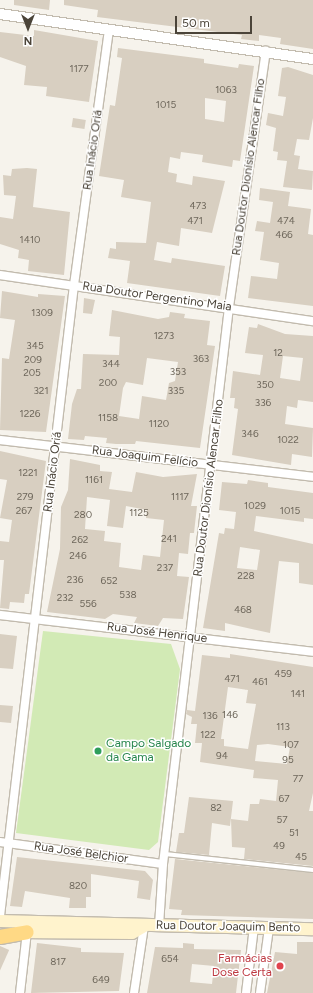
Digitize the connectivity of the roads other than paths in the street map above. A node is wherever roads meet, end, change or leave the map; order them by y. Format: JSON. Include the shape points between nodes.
{"nodes":[{"id":1,"x":0,"y":14,"type":"edge"},
{"id":2,"x":109,"y":29,"type":"junction"},
{"id":3,"x":266,"y":52,"type":"junction"},
{"id":4,"x":313,"y":59,"type":"edge"},
{"id":5,"x":0,"y":275,"type":"edge"},
{"id":6,"x":74,"y":285,"type":"junction"},
{"id":7,"x":229,"y":308,"type":"junction"},
{"id":8,"x":313,"y":321,"type":"edge"},
{"id":9,"x":0,"y":440,"type":"edge"},
{"id":10,"x":56,"y":446,"type":"junction"},
{"id":11,"x":212,"y":465,"type":"junction"},
{"id":12,"x":313,"y":477,"type":"edge"},
{"id":13,"x":0,"y":615,"type":"edge"},
{"id":14,"x":34,"y":619,"type":"junction"},
{"id":15,"x":192,"y":637,"type":"junction"},
{"id":16,"x":313,"y":652,"type":"edge"},
{"id":17,"x":4,"y":843,"type":"edge"},
{"id":18,"x":164,"y":854,"type":"junction"},
{"id":19,"x":163,"y":864,"type":"junction"},
{"id":20,"x":313,"y":870,"type":"edge"},
{"id":21,"x":0,"y":912,"type":"edge"},
{"id":22,"x":0,"y":916,"type":"edge"},
{"id":23,"x":0,"y":921,"type":"edge"},
{"id":24,"x":144,"y":926,"type":"junction"},
{"id":25,"x":159,"y":926,"type":"junction"},
{"id":26,"x":254,"y":927,"type":"junction"},
{"id":27,"x":270,"y":928,"type":"junction"},
{"id":28,"x":313,"y":929,"type":"edge"},
{"id":29,"x":0,"y":930,"type":"edge"},
{"id":30,"x":27,"y":932,"type":"junction"},
{"id":31,"x":0,"y":937,"type":"edge"},
{"id":32,"x":20,"y":993,"type":"edge"},
{"id":33,"x":134,"y":993,"type":"edge"},
{"id":34,"x":246,"y":993,"type":"edge"},
{"id":35,"x":260,"y":993,"type":"edge"}],
"edges":[{"from":1,"to":2,"type":"street"},
{"from":2,"to":3,"type":"street"},
{"from":2,"to":6,"type":"street","name":"Rua Inácio Oriá"},
{"from":3,"to":4,"type":"street"},
{"from":3,"to":7,"type":"street","name":"Rua Doutor Dionísio Alencar Filho"},
{"from":5,"to":6,"type":"street","name":"Rua Doutor Pergentino Maia"},
{"from":6,"to":7,"type":"street","name":"Rua Doutor Pergentino Maia"},
{"from":6,"to":10,"type":"street","name":"Rua Inácio Oriá"},
{"from":7,"to":8,"type":"street","name":"Rua Doutor Pergentino Maia"},
{"from":7,"to":11,"type":"street","name":"Rua Doutor Dionísio Alencar Filho"},
{"from":9,"to":10,"type":"street","name":"Rua Joaquim Felício"},
{"from":10,"to":11,"type":"street","name":"Rua Joaquim Felício"},
{"from":10,"to":14,"type":"street","name":"Rua Inácio Oriá"},
{"from":11,"to":12,"type":"street","name":"Rua Joaquim Felício"},
{"from":11,"to":15,"type":"street","name":"Rua Doutor Dionísio Alencar Filho"},
{"from":13,"to":14,"type":"street","name":"Rua José Henrique"},
{"from":14,"to":15,"type":"street","name":"Rua José Henrique"},
{"from":14,"to":17,"type":"street","name":"Rua Inácio Oriá"},
{"from":15,"to":16,"type":"street","name":"Rua José Henrique"},
{"from":15,"to":18,"type":"street","name":"Rua Doutor Dionísio Alencar Filho"},
{"from":17,"to":19,"type":"street","name":"Rua José Belchior"},
{"from":17,"to":21,"type":"street","name":"Rua Inácio Oriá"},
{"from":18,"to":19,"type":"street","name":"Rua Doutor Dionísio Alencar Filho"},
{"from":18,"to":20,"type":"lane"},
{"from":19,"to":25,"type":"street","name":"Rua Doutor Dionísio Alencar Filho"},
{"from":21,"to":22,"type":"street","name":"Rua Inácio Oriá"},
{"from":23,"to":24,"type":"main road","name":"Rua Doutor Joaquim Bento","via":[[132,921]]},
{"from":24,"to":25,"type":"main road","name":"Rua Doutor Joaquim Bento"},
{"from":24,"to":30,"type":"main road","name":"Rua Doutor Joaquim Bento","via":[[132,933]]},
{"from":24,"to":33,"type":"street"},
{"from":25,"to":26,"type":"main road","name":"Rua Doutor Joaquim Bento"},
{"from":26,"to":27,"type":"main road","name":"Rua Doutor Joaquim Bento"},
{"from":26,"to":34,"type":"street"},
{"from":27,"to":28,"type":"main road","name":"Rua Doutor Joaquim Bento"},
{"from":27,"to":35,"type":"street"},
{"from":29,"to":30,"type":"main road","name":"Rua Doutor Joaquim Bento"},
{"from":30,"to":31,"type":"highway"},
{"from":30,"to":32,"type":"street"}]}
